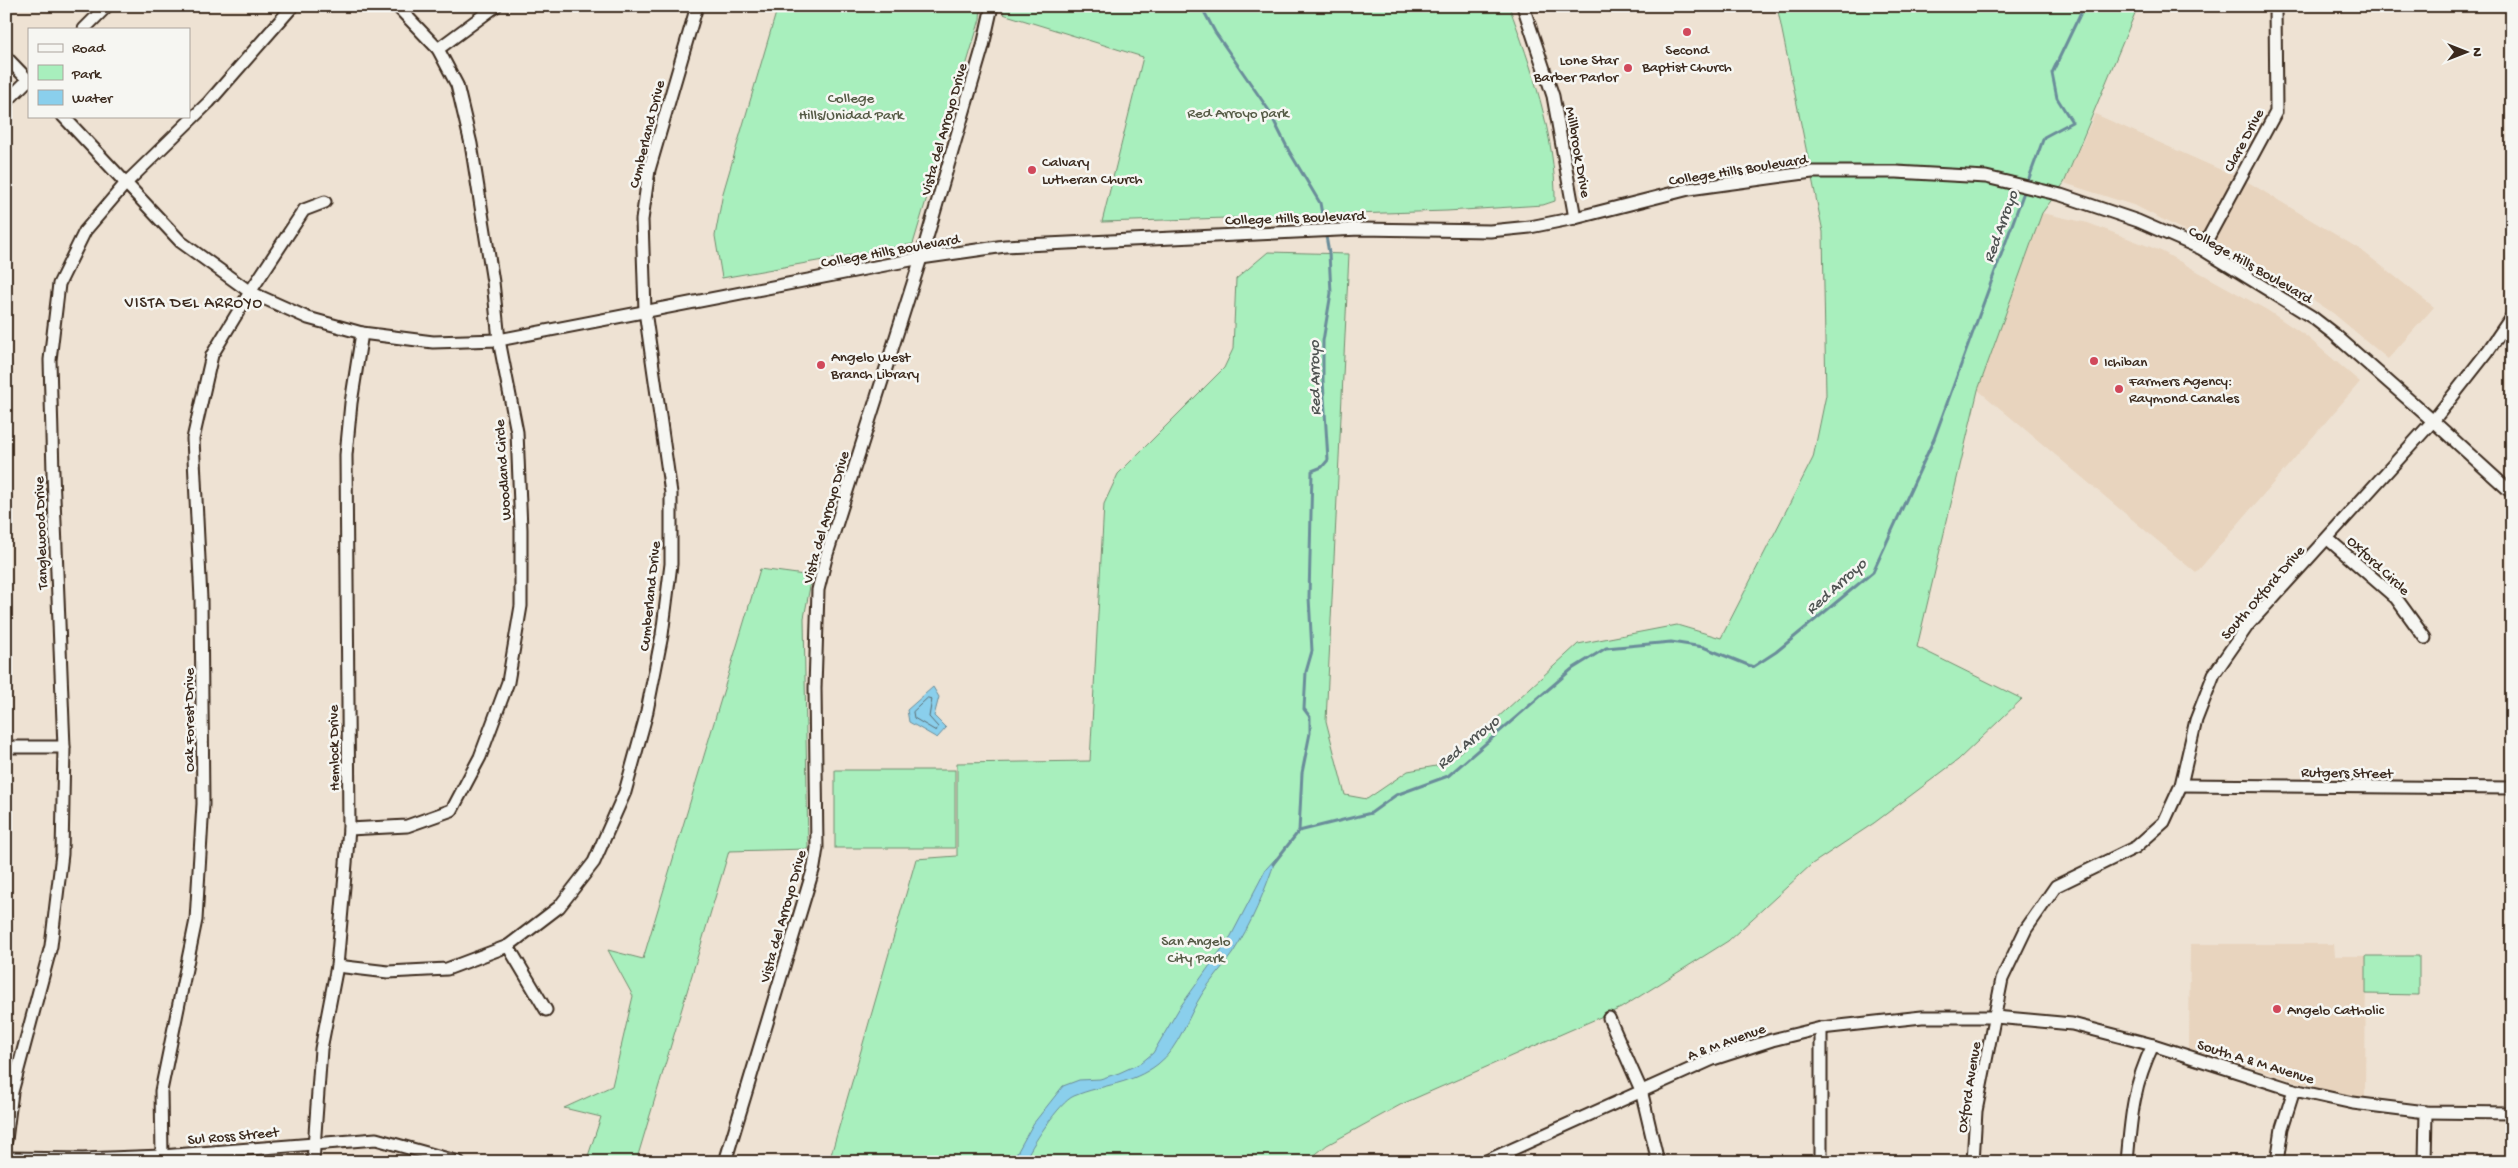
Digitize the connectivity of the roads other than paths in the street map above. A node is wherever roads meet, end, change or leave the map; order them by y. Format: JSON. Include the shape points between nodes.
{"nodes":[{"id":1,"x":107,"y":6,"type":"edge"},
{"id":2,"x":293,"y":6,"type":"edge"},
{"id":3,"x":397,"y":6,"type":"edge"},
{"id":4,"x":496,"y":6,"type":"edge"},
{"id":5,"x":697,"y":6,"type":"edge"},
{"id":6,"x":992,"y":6,"type":"edge"},
{"id":7,"x":1523,"y":6,"type":"edge"},
{"id":8,"x":2275,"y":6,"type":"edge"},
{"id":9,"x":85,"y":28,"type":"edge"},
{"id":10,"x":438,"y":49,"type":"junction"},
{"id":11,"x":6,"y":57,"type":"edge"},
{"id":12,"x":28,"y":80,"type":"edge"},
{"id":13,"x":6,"y":102,"type":"edge"},
{"id":14,"x":65,"y":118,"type":"edge"},
{"id":15,"x":126,"y":183,"type":"junction"},
{"id":16,"x":325,"y":202,"type":"dead end"},
{"id":17,"x":1575,"y":218,"type":"junction"},
{"id":18,"x":2202,"y":249,"type":"junction"},
{"id":19,"x":921,"y":258,"type":"junction"},
{"id":20,"x":250,"y":292,"type":"junction"},
{"id":21,"x":645,"y":311,"type":"junction"},
{"id":22,"x":2512,"y":316,"type":"edge"},
{"id":23,"x":362,"y":333,"type":"junction"},
{"id":24,"x":499,"y":340,"type":"junction"},
{"id":25,"x":2433,"y":421,"type":"junction"},
{"id":26,"x":2512,"y":493,"type":"edge"},
{"id":27,"x":2328,"y":539,"type":"junction"},
{"id":28,"x":2425,"y":638,"type":"dead end"},
{"id":29,"x":6,"y":747,"type":"edge"},
{"id":30,"x":64,"y":747,"type":"junction"},
{"id":31,"x":2181,"y":785,"type":"junction"},
{"id":32,"x":2512,"y":788,"type":"edge"},
{"id":33,"x":350,"y":830,"type":"junction"},
{"id":34,"x":508,"y":946,"type":"junction"},
{"id":35,"x":337,"y":966,"type":"junction"},
{"id":36,"x":546,"y":1010,"type":"dead end"},
{"id":37,"x":1995,"y":1017,"type":"junction"},
{"id":38,"x":1609,"y":1018,"type":"dead end"},
{"id":39,"x":1821,"y":1028,"type":"junction"},
{"id":40,"x":2153,"y":1045,"type":"junction"},
{"id":41,"x":1641,"y":1090,"type":"junction"},
{"id":42,"x":2294,"y":1090,"type":"junction"},
{"id":43,"x":2426,"y":1112,"type":"junction"},
{"id":44,"x":2512,"y":1113,"type":"edge"},
{"id":45,"x":6,"y":1140,"type":"edge"},
{"id":46,"x":314,"y":1145,"type":"junction"},
{"id":47,"x":162,"y":1156,"type":"junction"},
{"id":48,"x":6,"y":1158,"type":"edge"},
{"id":49,"x":313,"y":1162,"type":"edge"},
{"id":50,"x":460,"y":1162,"type":"edge"},
{"id":51,"x":725,"y":1162,"type":"edge"},
{"id":52,"x":1484,"y":1162,"type":"edge"},
{"id":53,"x":1658,"y":1162,"type":"edge"},
{"id":54,"x":1821,"y":1162,"type":"edge"},
{"id":55,"x":1973,"y":1162,"type":"edge"},
{"id":56,"x":2126,"y":1162,"type":"edge"},
{"id":57,"x":2277,"y":1162,"type":"edge"},
{"id":58,"x":2425,"y":1162,"type":"edge"}],
"edges":[{"from":1,"to":9,"type":"street"},
{"from":2,"to":15,"type":"street","name":"Tanglewood Drive","via":[[209,102]]},
{"from":3,"to":10,"type":"street","name":"Woodland Circle"},
{"from":4,"to":10,"type":"street"},
{"from":5,"to":21,"type":"street","name":"Cumberland Drive","via":[[648,170],[642,220]]},
{"from":6,"to":19,"type":"street","name":"Vista del Arroyo Drive"},
{"from":7,"to":17,"type":"street","name":"Millbrook Drive","via":[[1553,96]]},
{"from":8,"to":18,"type":"street","name":"Clare Drive","via":[[2276,112]]},
{"from":10,"to":24,"type":"street","name":"Woodland Circle","via":[[457,85],[471,144]]},
{"from":11,"to":12,"type":"street"},
{"from":12,"to":13,"type":"street"},
{"from":14,"to":15,"type":"street","name":"College Hills Boulevard"},
{"from":15,"to":20,"type":"street","name":"College Hills Boulevard","via":[[181,242]]},
{"from":15,"to":30,"type":"street","name":"Tanglewood Drive","via":[[85,231],[59,284],[52,341],[53,473]]},
{"from":16,"to":20,"type":"street","name":"Oak Forest Drive","via":[[304,210]]},
{"from":17,"to":18,"type":"street","name":"College Hills Boulevard","via":[[1689,189],[1812,172],[1986,176],[2062,195],[2138,221]]},
{"from":17,"to":19,"type":"street","name":"College Hills Boulevard","via":[[1490,231],[1360,229],[1294,232],[1005,246]]},
{"from":18,"to":25,"type":"street","name":"College Hills Boulevard","via":[[2312,317]]},
{"from":19,"to":21,"type":"street","name":"College Hills Boulevard"},
{"from":19,"to":51,"type":"street","name":"Vista del Arroyo Drive","via":[[818,590],[817,848],[814,867]]},
{"from":20,"to":23,"type":"street","name":"College Hills Boulevard","via":[[308,318]]},
{"from":20,"to":47,"type":"street","name":"Oak Forest Drive","via":[[212,355],[193,440],[201,599],[203,804],[196,920],[161,1091]]},
{"from":21,"to":24,"type":"street","name":"College Hills Boulevard"},
{"from":21,"to":34,"type":"street","name":"Cumberland Drive","via":[[670,493],[670,564],[662,635],[646,716],[625,792],[594,862],[559,907]]},
{"from":22,"to":25,"type":"street","name":"South Oxford Drive"},
{"from":23,"to":24,"type":"street","name":"College Hills Boulevard","via":[[433,342]]},
{"from":23,"to":33,"type":"street","name":"Hemlock Drive","via":[[350,402],[346,455]]},
{"from":24,"to":33,"type":"street","name":"Woodland Circle","via":[[517,432],[521,529],[521,606],[508,682],[480,757],[452,810],[407,826]]},
{"from":25,"to":26,"type":"street","name":"College Hills Boulevard"},
{"from":25,"to":27,"type":"street","name":"South Oxford Drive"},
{"from":27,"to":28,"type":"street","name":"Oxford Circle","via":[[2396,598]]},
{"from":27,"to":31,"type":"street","name":"South Oxford Drive","via":[[2248,625],[2214,674],[2196,720]]},
{"from":29,"to":30,"type":"street"},
{"from":30,"to":45,"type":"street","name":"Tanglewood Drive","via":[[62,854],[51,946],[12,1092]]},
{"from":31,"to":32,"type":"street","name":"Rutgers Street"},
{"from":31,"to":37,"type":"street","name":"South Oxford Drive","via":[[2164,822],[2136,847],[2056,886],[2026,929],[2002,979]]},
{"from":33,"to":35,"type":"street","name":"Hemlock Drive"},
{"from":34,"to":35,"type":"street","name":"Cumberland Drive","via":[[447,969],[388,972]]},
{"from":34,"to":36,"type":"street"},
{"from":35,"to":46,"type":"street","name":"Hemlock Drive","via":[[321,1049]]},
{"from":37,"to":39,"type":"street","name":"A & M Avenue","via":[[1922,1017]]},
{"from":37,"to":40,"type":"street","name":"South A & M Avenue","via":[[2072,1024]]},
{"from":37,"to":55,"type":"street","name":"Oxford Avenue","via":[[1976,1111]]},
{"from":38,"to":41,"type":"street"},
{"from":39,"to":41,"type":"street","name":"A & M Avenue","via":[[1713,1059]]},
{"from":39,"to":54,"type":"street"},
{"from":40,"to":42,"type":"street","name":"South A & M Avenue"},
{"from":40,"to":56,"type":"street","via":[[2140,1072],[2131,1110]]},
{"from":41,"to":52,"type":"street","name":"A & M Avenue"},
{"from":41,"to":53,"type":"street"},
{"from":42,"to":43,"type":"street","name":"South A & M Avenue","via":[[2353,1103]]},
{"from":42,"to":57,"type":"street","via":[[2282,1128]]},
{"from":43,"to":44,"type":"street","name":"South A & M Avenue"},
{"from":43,"to":58,"type":"street"},
{"from":46,"to":47,"type":"street","name":"Sul Ross Street"},
{"from":46,"to":49,"type":"street","name":"Hemlock Drive"},
{"from":46,"to":50,"type":"street","name":"Sul Ross Street","via":[[376,1139]]},
{"from":47,"to":48,"type":"street","name":"Sul Ross Street"}]}
